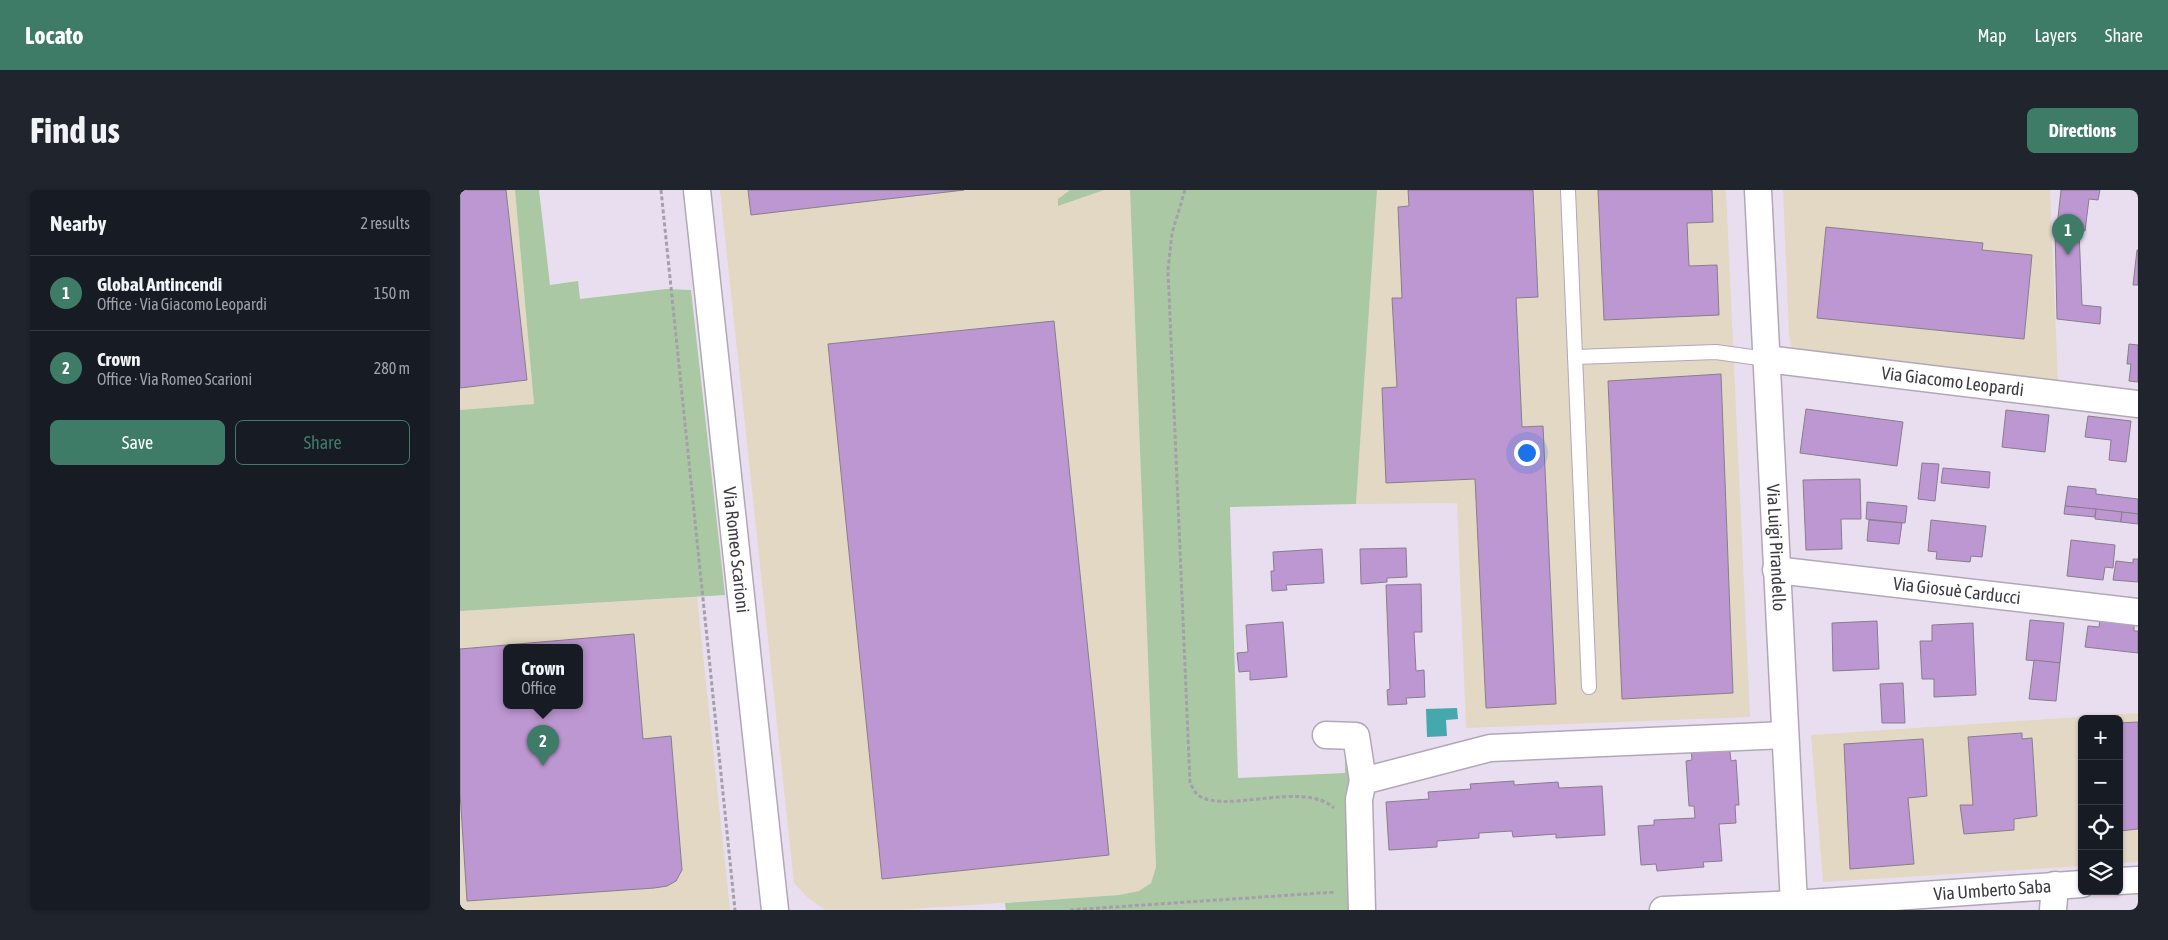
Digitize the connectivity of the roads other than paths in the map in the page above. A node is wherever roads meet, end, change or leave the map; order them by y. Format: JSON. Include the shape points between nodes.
{"nodes":[{"id":1,"x":697,"y":190,"type":"edge"},
{"id":2,"x":1568,"y":190,"type":"edge"},
{"id":3,"x":1758,"y":190,"type":"edge"},
{"id":4,"x":1575,"y":357,"type":"junction"},
{"id":5,"x":1766,"y":359,"type":"junction"},
{"id":6,"x":2138,"y":404,"type":"edge"},
{"id":7,"x":1776,"y":570,"type":"junction"},
{"id":8,"x":2138,"y":612,"type":"edge"},
{"id":9,"x":1589,"y":687,"type":"dead end"},
{"id":10,"x":1785,"y":734,"type":"junction"},
{"id":11,"x":1326,"y":735,"type":"dead end"},
{"id":12,"x":1363,"y":781,"type":"junction"},
{"id":13,"x":2138,"y":880,"type":"edge"},
{"id":14,"x":2123,"y":881,"type":"edge"},
{"id":15,"x":2078,"y":886,"type":"edge"},
{"id":16,"x":2054,"y":898,"type":"edge"},
{"id":17,"x":1362,"y":902,"type":"edge"},
{"id":18,"x":1794,"y":904,"type":"junction"},
{"id":19,"x":775,"y":910,"type":"edge"},
{"id":20,"x":1663,"y":910,"type":"edge"}],
"edges":[{"from":1,"to":19,"type":"street","name":"Via Romeo Scarioni"},
{"from":2,"to":4,"type":"lane"},
{"from":3,"to":5,"type":"street","name":"Via Luigi Pirandello"},
{"from":4,"to":5,"type":"lane","via":[[1716,352]]},
{"from":4,"to":9,"type":"lane"},
{"from":5,"to":6,"type":"street","name":"Via Giacomo Leopardi"},
{"from":5,"to":7,"type":"street","name":"Via Luigi Pirandello"},
{"from":7,"to":8,"type":"street","name":"Via Giosuè Carducci"},
{"from":7,"to":10,"type":"street","name":"Via Luigi Pirandello"},
{"from":10,"to":12,"type":"street","via":[[1490,748]]},
{"from":10,"to":18,"type":"street","name":"Via Luigi Pirandello"},
{"from":11,"to":12,"type":"street","via":[[1356,736]]},
{"from":12,"to":17,"type":"street","via":[[1359,799]]},
{"from":13,"to":14,"type":"street"},
{"from":15,"to":16,"type":"street","name":"Via Umberto Saba"},
{"from":16,"to":18,"type":"street","name":"Via Umberto Saba"},
{"from":18,"to":20,"type":"street","name":"Via Umberto Saba"}]}
